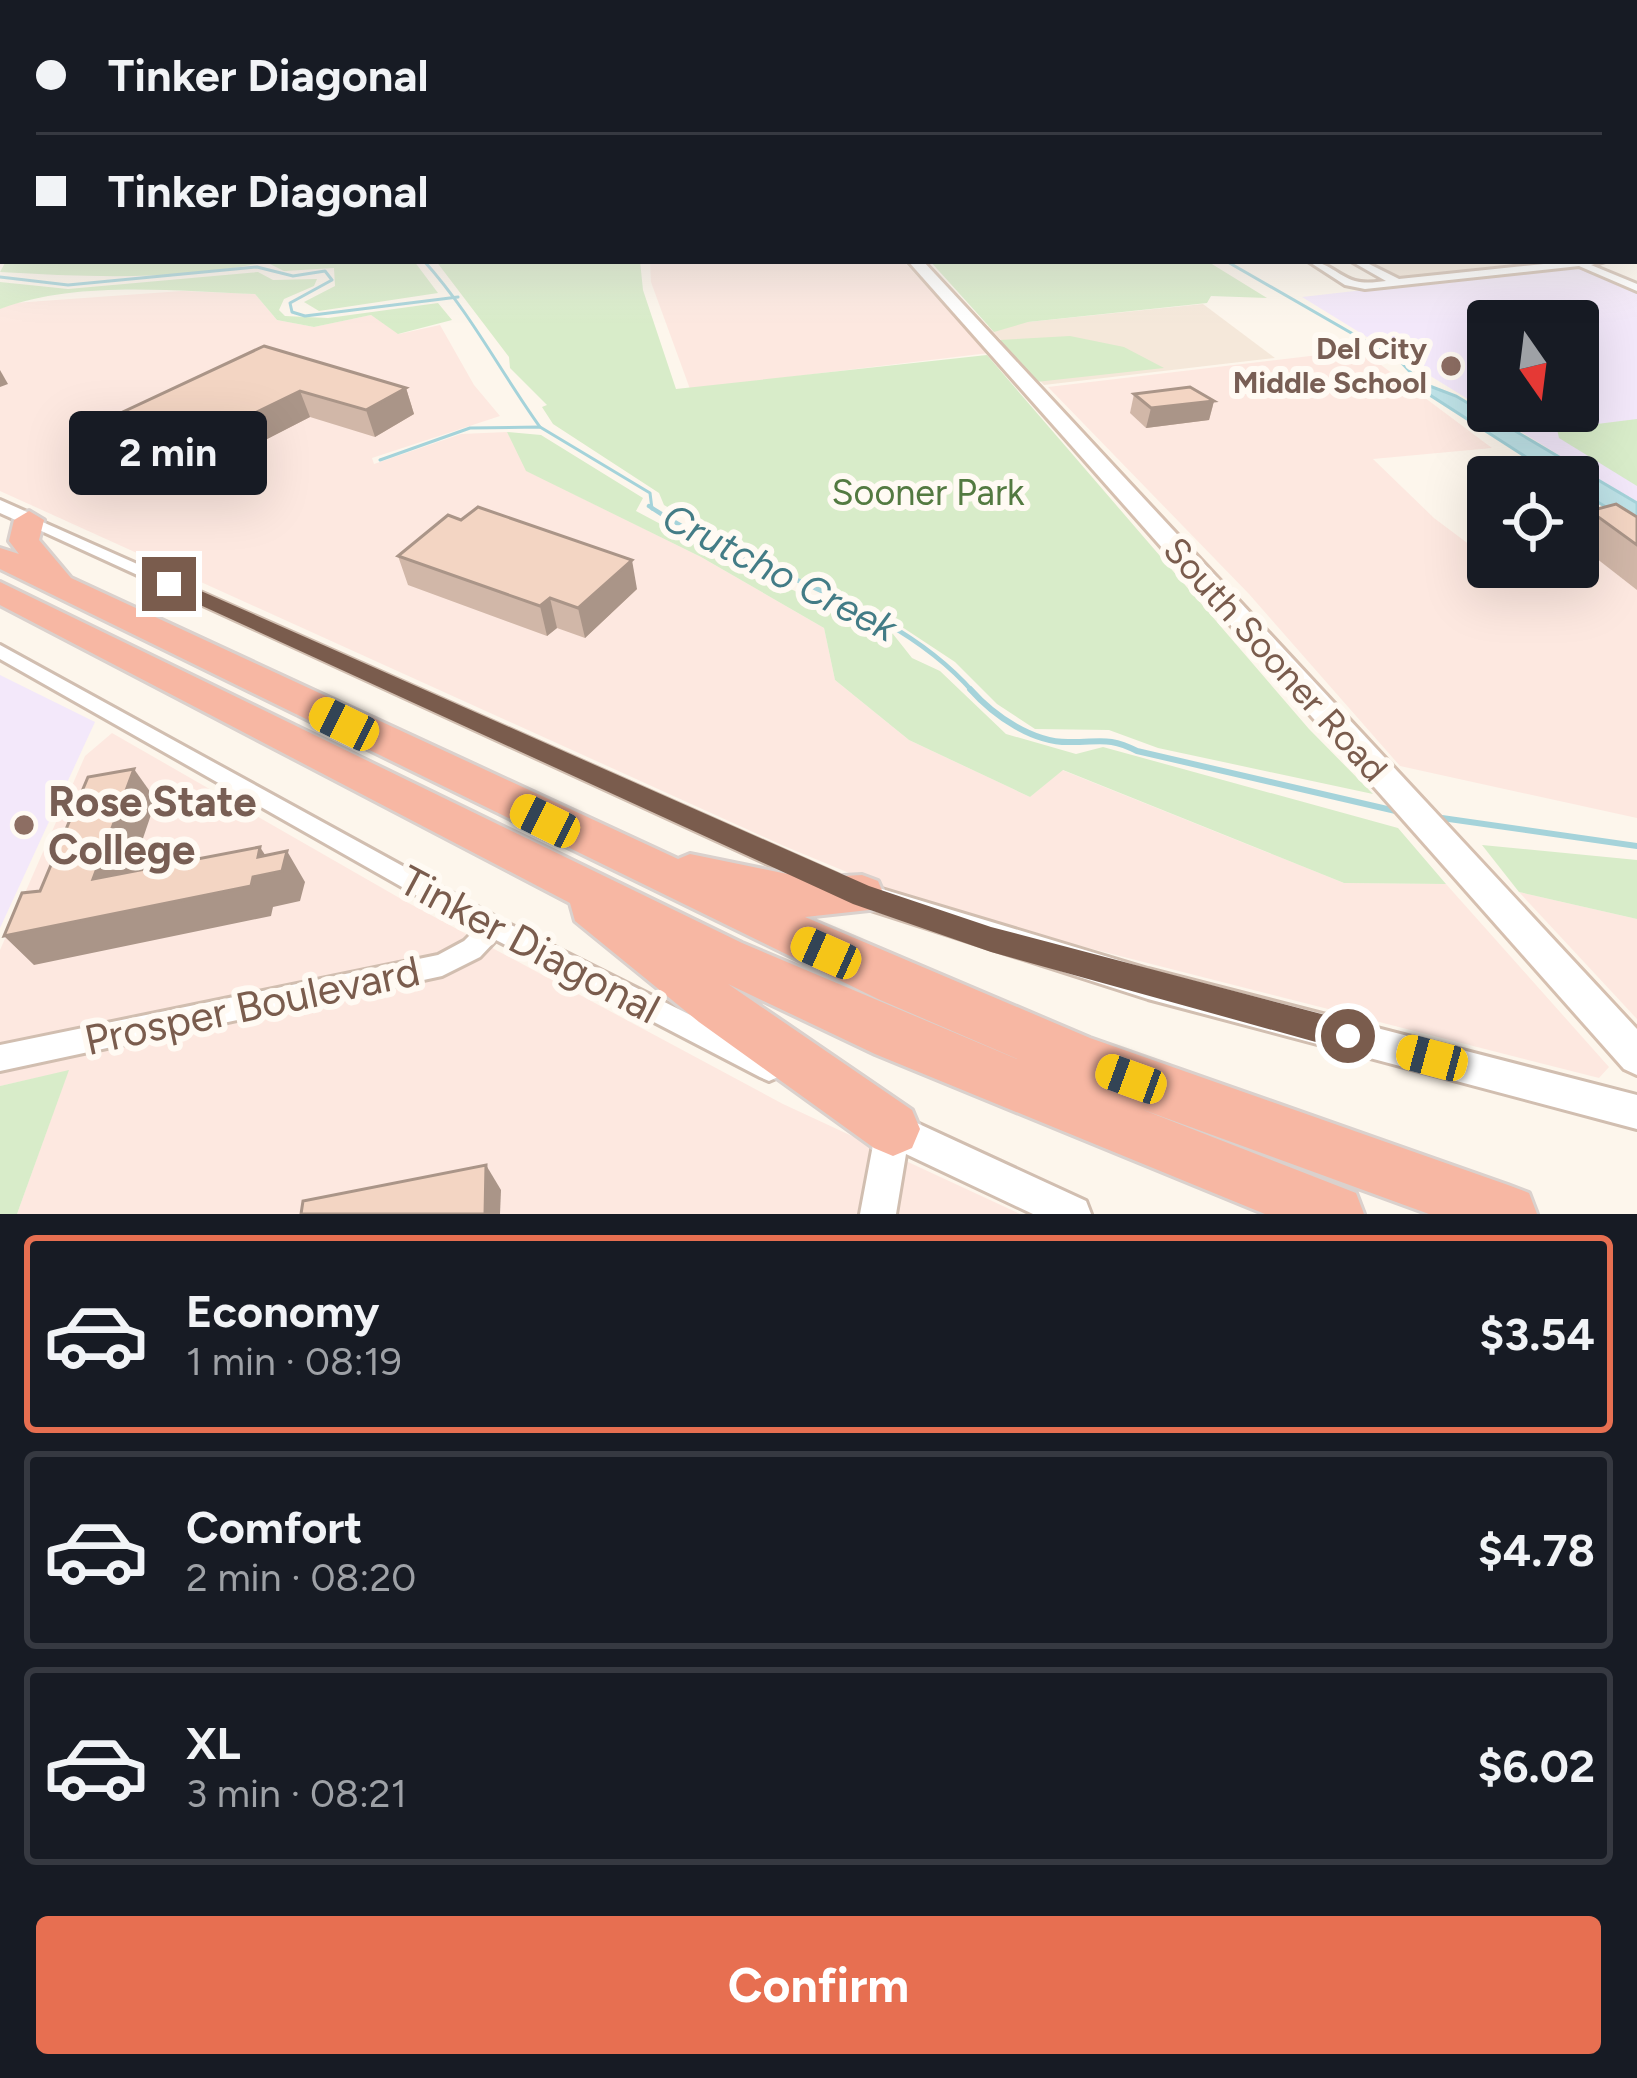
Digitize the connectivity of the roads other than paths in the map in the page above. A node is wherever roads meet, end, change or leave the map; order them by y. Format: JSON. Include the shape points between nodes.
{"nodes":[{"id":1,"x":918,"y":264,"type":"edge"},
{"id":2,"x":1318,"y":264,"type":"edge"},
{"id":3,"x":1362,"y":264,"type":"edge"},
{"id":4,"x":1438,"y":264,"type":"edge"},
{"id":5,"x":1558,"y":264,"type":"edge"},
{"id":6,"x":1580,"y":264,"type":"edge"},
{"id":7,"x":1462,"y":275,"type":"junction"},
{"id":8,"x":1397,"y":283,"type":"junction"},
{"id":9,"x":1637,"y":288,"type":"edge"},
{"id":10,"x":14,"y":513,"type":"edge"},
{"id":11,"x":0,"y":557,"type":"edge"},
{"id":12,"x":64,"y":589,"type":"junction"},
{"id":13,"x":0,"y":592,"type":"edge"},
{"id":14,"x":0,"y":612,"type":"edge"},
{"id":15,"x":93,"y":639,"type":"junction"},
{"id":16,"x":0,"y":650,"type":"edge"},
{"id":17,"x":623,"y":859,"type":"junction"},
{"id":18,"x":533,"y":861,"type":"junction"},
{"id":19,"x":862,"y":896,"type":"junction"},
{"id":20,"x":493,"y":927,"type":"junction"},
{"id":21,"x":1637,"y":1056,"type":"edge"},
{"id":22,"x":0,"y":1058,"type":"edge"},
{"id":23,"x":1637,"y":1112,"type":"edge"},
{"id":24,"x":893,"y":1129,"type":"junction"},
{"id":25,"x":1050,"y":1209,"type":"edge"},
{"id":26,"x":878,"y":1214,"type":"edge"},
{"id":27,"x":1335,"y":1214,"type":"edge"},
{"id":28,"x":1508,"y":1214,"type":"edge"}],
"edges":[{"from":1,"to":21,"type":"main road","name":"South Sooner Road"},
{"from":2,"to":8,"type":"street","via":[[1354,285]]},
{"from":3,"to":8,"type":"street"},
{"from":4,"to":7,"type":"street"},
{"from":5,"to":7,"type":"street"},
{"from":6,"to":9,"type":"street"},
{"from":7,"to":8,"type":"street"},
{"from":10,"to":12,"type":"highway","via":[[24,541]]},
{"from":10,"to":19,"type":"street"},
{"from":11,"to":12,"type":"highway"},
{"from":12,"to":17,"type":"highway"},
{"from":13,"to":15,"type":"highway","name":"Tinker Diagonal"},
{"from":14,"to":15,"type":"highway"},
{"from":15,"to":18,"type":"highway","name":"Tinker Diagonal"},
{"from":16,"to":20,"type":"street","name":"Tinker Diagonal"},
{"from":17,"to":19,"type":"highway","via":[[807,898]]},
{"from":17,"to":28,"type":"highway","via":[[1090,1064]]},
{"from":18,"to":24,"type":"highway","via":[[716,1005]]},
{"from":18,"to":27,"type":"highway","name":"Tinker Diagonal","via":[[893,1036]]},
{"from":19,"to":23,"type":"street","via":[[1148,984]]},
{"from":20,"to":22,"type":"street","name":"Prosper Boulevard","via":[[442,965]]},
{"from":20,"to":24,"type":"street","name":"Tinker Diagonal"},
{"from":24,"to":25,"type":"street","name":"Tinker Diagonal"},
{"from":24,"to":26,"type":"street"}]}
